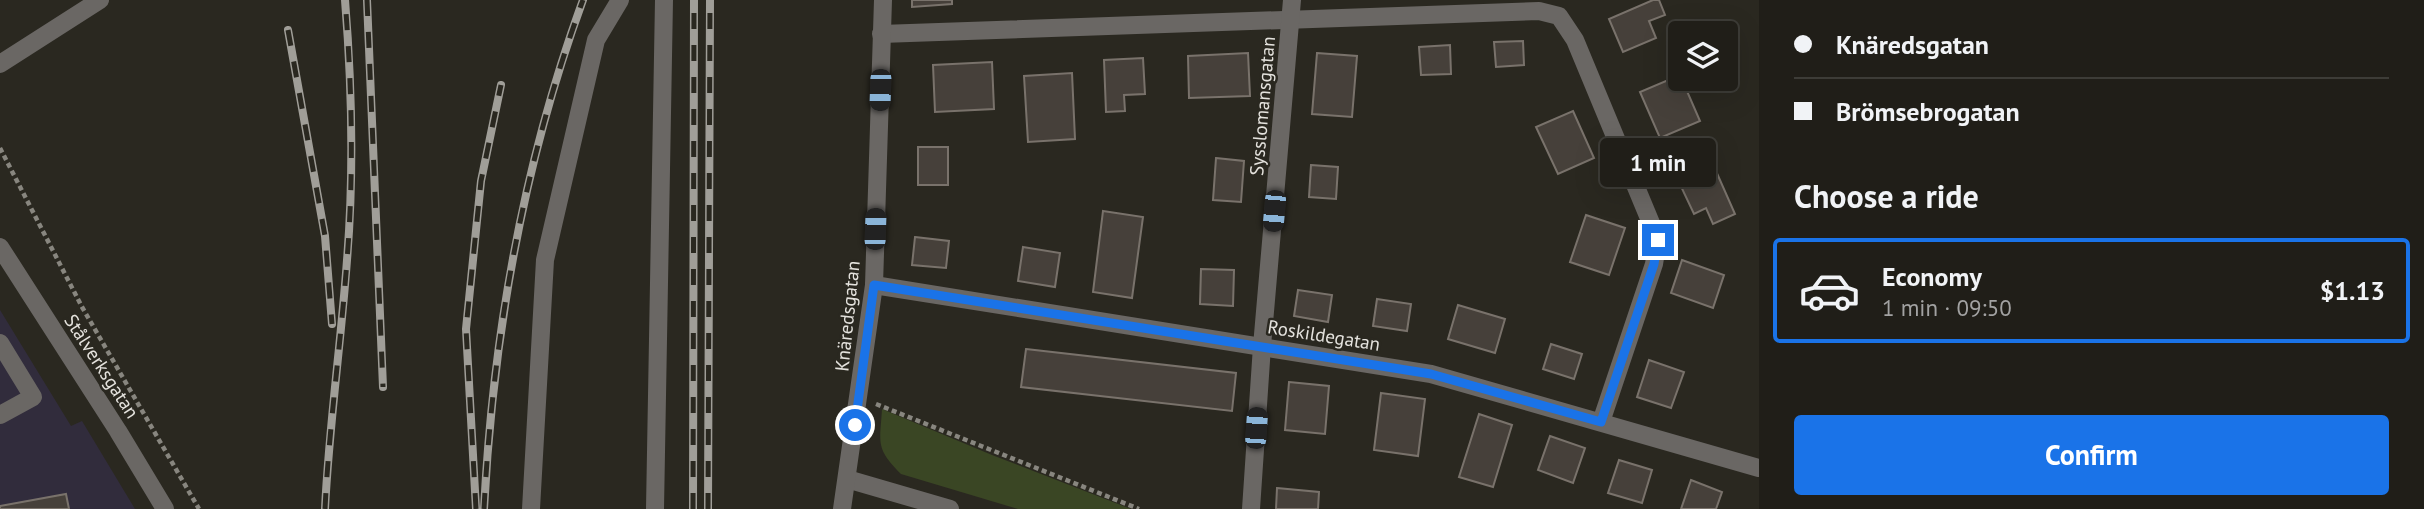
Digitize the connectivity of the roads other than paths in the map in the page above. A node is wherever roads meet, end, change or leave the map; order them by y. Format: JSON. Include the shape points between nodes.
{"nodes":[{"id":1,"x":100,"y":0,"type":"edge"},
{"id":2,"x":620,"y":0,"type":"edge"},
{"id":3,"x":664,"y":0,"type":"edge"},
{"id":4,"x":883,"y":0,"type":"edge"},
{"id":5,"x":1292,"y":0,"type":"edge"},
{"id":6,"x":1291,"y":21,"type":"junction"},
{"id":7,"x":881,"y":34,"type":"junction"},
{"id":8,"x":0,"y":64,"type":"edge"},
{"id":9,"x":0,"y":247,"type":"edge"},
{"id":10,"x":874,"y":285,"type":"junction"},
{"id":11,"x":0,"y":343,"type":"edge"},
{"id":12,"x":1262,"y":346,"type":"junction"},
{"id":13,"x":0,"y":415,"type":"edge"},
{"id":14,"x":1601,"y":422,"type":"junction"},
{"id":15,"x":1759,"y":468,"type":"edge"},
{"id":16,"x":847,"y":479,"type":"junction"},
{"id":17,"x":165,"y":509,"type":"edge"},
{"id":18,"x":531,"y":509,"type":"edge"},
{"id":19,"x":655,"y":509,"type":"edge"},
{"id":20,"x":842,"y":509,"type":"edge"},
{"id":21,"x":950,"y":509,"type":"edge"},
{"id":22,"x":1251,"y":509,"type":"edge"}],
"edges":[{"from":1,"to":8,"type":"street"},
{"from":2,"to":18,"type":"street","via":[[596,40],[545,260]]},
{"from":3,"to":19,"type":"street"},
{"from":4,"to":7,"type":"street","name":"Knäredsgatan"},
{"from":5,"to":6,"type":"street","name":"Sysslomansgatan"},
{"from":6,"to":7,"type":"street"},
{"from":6,"to":12,"type":"street","name":"Sysslomansgatan"},
{"from":6,"to":14,"type":"street","via":[[1539,11],[1559,16],[1575,40],[1658,240]]},
{"from":7,"to":10,"type":"street","name":"Knäredsgatan"},
{"from":9,"to":17,"type":"street","name":"Stålverksgatan"},
{"from":10,"to":12,"type":"street","name":"Roskildegatan"},
{"from":10,"to":16,"type":"street","name":"Knäredsgatan"},
{"from":11,"to":13,"type":"street","via":[[33,397]]},
{"from":12,"to":14,"type":"street","name":"Roskildegatan","via":[[1431,374]]},
{"from":12,"to":22,"type":"street","name":"Sysslomansgatan"},
{"from":14,"to":15,"type":"street","name":"Roskildegatan"},
{"from":16,"to":20,"type":"street","name":"Knäredsgatan"},
{"from":16,"to":21,"type":"street"}]}
